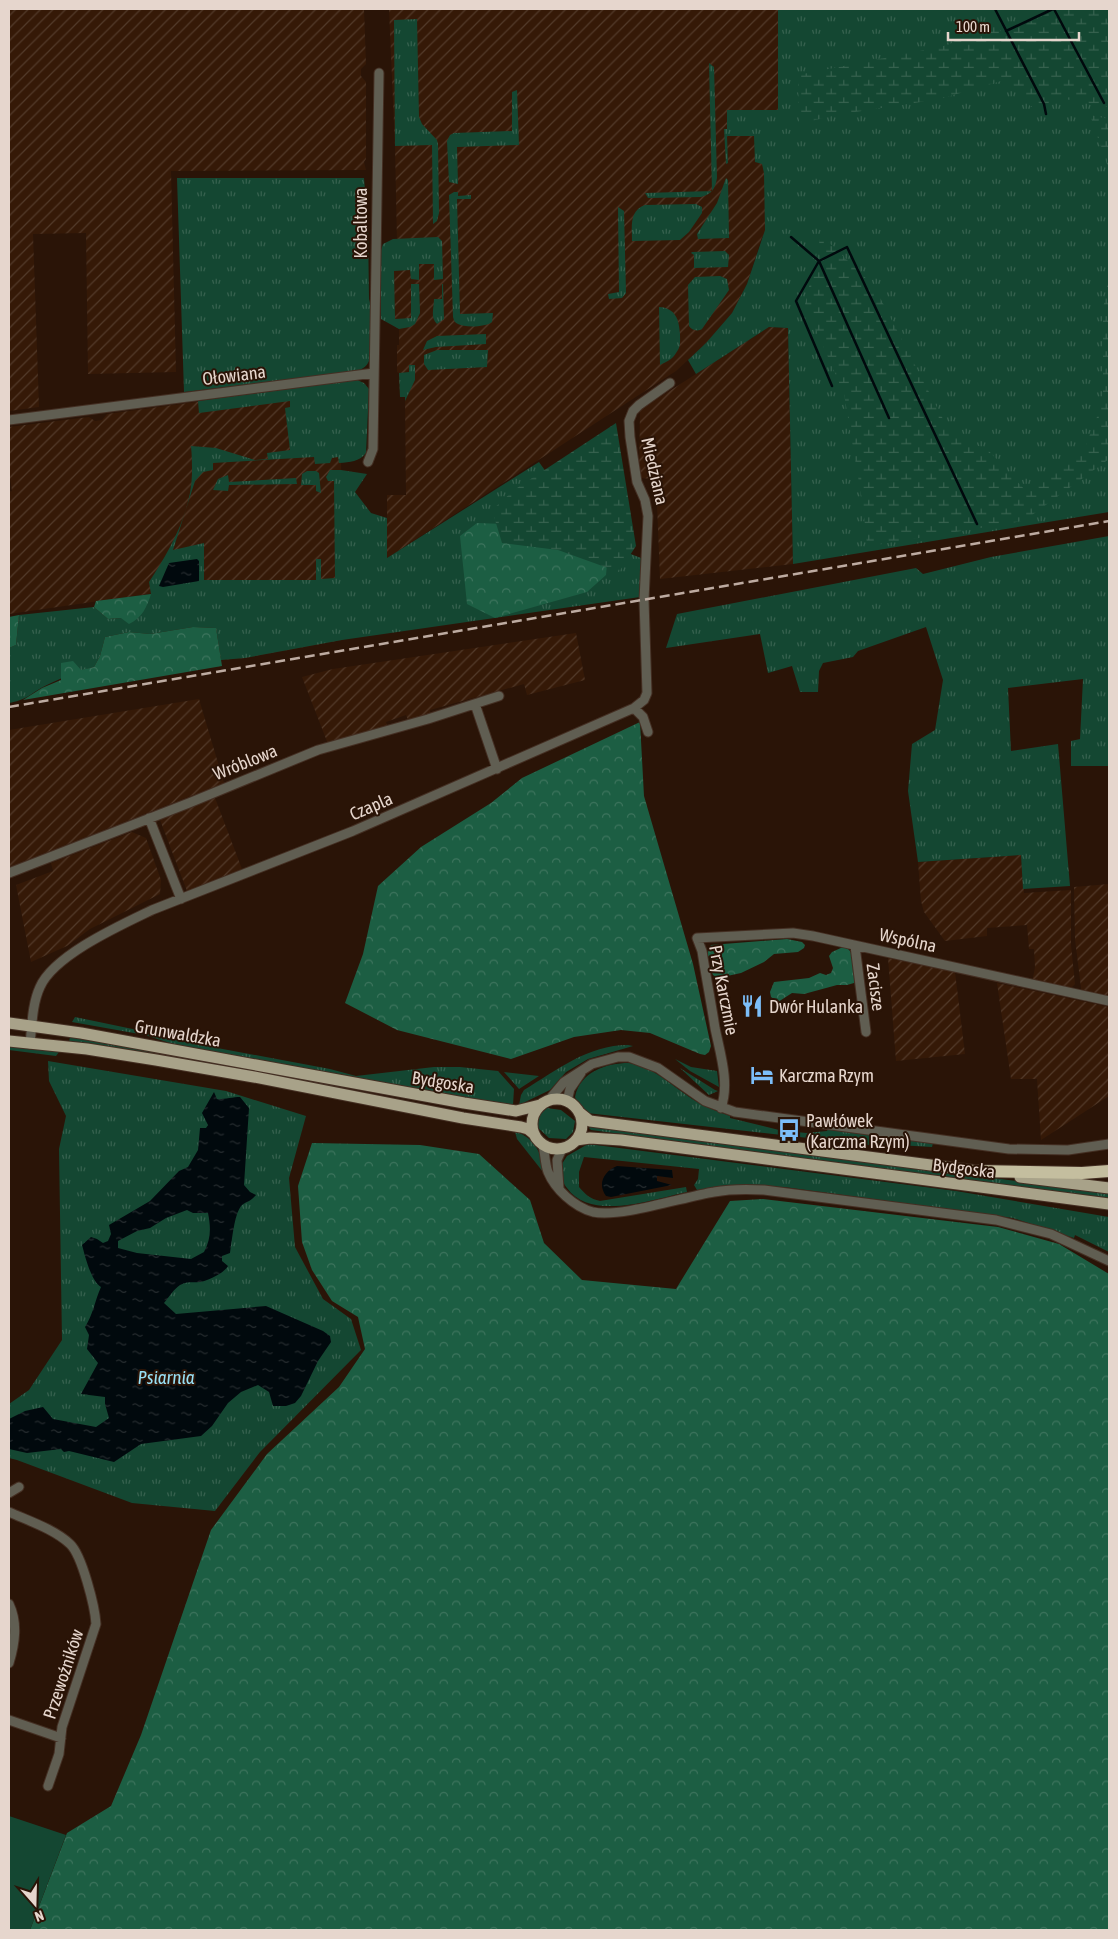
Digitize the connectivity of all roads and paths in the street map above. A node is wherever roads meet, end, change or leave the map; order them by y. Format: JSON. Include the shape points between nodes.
{"nodes":[{"id":1,"x":378,"y":72,"type":"dead end"},
{"id":2,"x":374,"y":373,"type":"junction"},
{"id":3,"x":670,"y":383,"type":"dead end"},
{"id":4,"x":9,"y":420,"type":"edge"},
{"id":5,"x":368,"y":462,"type":"dead end"},
{"id":6,"x":499,"y":696,"type":"dead end"},
{"id":7,"x":475,"y":704,"type":"junction"},
{"id":8,"x":634,"y":708,"type":"junction"},
{"id":9,"x":648,"y":732,"type":"dead end"},
{"id":10,"x":497,"y":769,"type":"junction"},
{"id":11,"x":149,"y":818,"type":"junction"},
{"id":12,"x":9,"y":873,"type":"edge"},
{"id":13,"x":181,"y":899,"type":"junction"},
{"id":14,"x":697,"y":938,"type":"joint"},
{"id":15,"x":855,"y":946,"type":"junction"},
{"id":16,"x":1109,"y":1001,"type":"edge"},
{"id":17,"x":9,"y":1023,"type":"edge"},
{"id":18,"x":32,"y":1026,"type":"junction"},
{"id":19,"x":866,"y":1032,"type":"dead end"},
{"id":20,"x":9,"y":1041,"type":"edge"},
{"id":21,"x":30,"y":1044,"type":"junction"},
{"id":22,"x":583,"y":1070,"type":"junction"},
{"id":23,"x":341,"y":1081,"type":"joint"},
{"id":24,"x":338,"y":1094,"type":"joint"},
{"id":25,"x":567,"y":1101,"type":"junction"},
{"id":26,"x":545,"y":1102,"type":"junction"},
{"id":27,"x":721,"y":1108,"type":"junction"},
{"id":28,"x":580,"y":1113,"type":"junction"},
{"id":29,"x":534,"y":1134,"type":"junction"},
{"id":30,"x":576,"y":1140,"type":"junction"},
{"id":31,"x":1109,"y":1144,"type":"edge"},
{"id":32,"x":543,"y":1145,"type":"junction"},
{"id":33,"x":562,"y":1149,"type":"junction"},
{"id":34,"x":976,"y":1171,"type":"junction"},
{"id":35,"x":1109,"y":1171,"type":"edge"},
{"id":36,"x":559,"y":1188,"type":"junction"},
{"id":37,"x":1109,"y":1188,"type":"edge"},
{"id":38,"x":1109,"y":1204,"type":"edge"},
{"id":39,"x":1109,"y":1261,"type":"edge"},
{"id":40,"x":18,"y":1487,"type":"dead end"},
{"id":41,"x":9,"y":1493,"type":"edge"},
{"id":42,"x":9,"y":1512,"type":"edge"},
{"id":43,"x":9,"y":1604,"type":"edge"},
{"id":44,"x":9,"y":1663,"type":"edge"},
{"id":45,"x":9,"y":1720,"type":"edge"},
{"id":46,"x":61,"y":1738,"type":"junction"},
{"id":47,"x":48,"y":1786,"type":"dead end"}],
"edges":[{"from":1,"to":2,"type":"street","name":"Kobaltowa"},
{"from":2,"to":4,"type":"street","name":"Ołowiana"},
{"from":2,"to":5,"type":"street","via":[[373,449]]},
{"from":3,"to":8,"type":"street","name":"Miedziana","via":[[639,404],[629,421],[637,482],[648,516],[644,624],[646,693],[644,700]]},
{"from":6,"to":7,"type":"street","name":"Wróblowa"},
{"from":7,"to":10,"type":"street"},
{"from":7,"to":11,"type":"street","name":"Wróblowa","via":[[318,750]]},
{"from":8,"to":9,"type":"street","via":[[643,717]]},
{"from":8,"to":10,"type":"street","name":"Czapla"},
{"from":10,"to":13,"type":"street","name":"Czapla","via":[[353,831]]},
{"from":11,"to":12,"type":"street","name":"Wróblowa"},
{"from":11,"to":13,"type":"street"},
{"from":13,"to":18,"type":"street","name":"Czapla","via":[[120,926],[59,962],[38,990]]},
{"from":14,"to":15,"type":"street","name":"Wspólna","via":[[793,934]]},
{"from":14,"to":27,"type":"street","name":"Przy Karczmie","via":[[723,1070],[725,1099]]},
{"from":15,"to":16,"type":"street","name":"Wspólna"},
{"from":15,"to":19,"type":"street","name":"Zacisze"},
{"from":17,"to":18,"type":"main road","name":"Grunwaldzka"},
{"from":18,"to":21,"type":"street","name":"Czapla"},
{"from":18,"to":23,"type":"main road","name":"Grunwaldzka"},
{"from":20,"to":21,"type":"main road","name":"Grunwaldzka"},
{"from":21,"to":24,"type":"main road","name":"Grunwaldzka","via":[[156,1060]]},
{"from":22,"to":25,"type":"street","via":[[570,1089]]},
{"from":22,"to":26,"type":"street","via":[[564,1082]]},
{"from":22,"to":27,"type":"street","via":[[600,1060],[629,1056],[658,1068],[705,1101]]},
{"from":23,"to":26,"type":"main road","name":"Bydgoska","via":[[516,1111]]},
{"from":24,"to":29,"type":"main road","name":"Bydgoska","via":[[521,1127]]},
{"from":25,"to":26,"type":"main road"},
{"from":25,"to":28,"type":"main road"},
{"from":26,"to":29,"type":"main road","via":[[532,1119]]},
{"from":27,"to":31,"type":"street","via":[[1009,1149],[1068,1150]]},
{"from":28,"to":30,"type":"main road","via":[[582,1127]]},
{"from":28,"to":34,"type":"main road","name":"Bydgoska","via":[[590,1121]]},
{"from":29,"to":32,"type":"main road"},
{"from":30,"to":33,"type":"main road"},
{"from":30,"to":38,"type":"main road","name":"Bydgoska","via":[[621,1140]]},
{"from":32,"to":33,"type":"main road"},
{"from":32,"to":36,"type":"street","via":[[548,1170]]},
{"from":33,"to":36,"type":"street","via":[[557,1160]]},
{"from":34,"to":35,"type":"highway"},
{"from":34,"to":37,"type":"main road","name":"Bydgoska"},
{"from":36,"to":39,"type":"street","via":[[575,1204],[593,1212],[607,1213],[739,1189],[996,1220],[1050,1234]]},
{"from":40,"to":41,"type":"street"},
{"from":42,"to":46,"type":"street","name":"Przewoźników","via":[[60,1536],[72,1546],[95,1609],[96,1624]]},
{"from":43,"to":44,"type":"street","via":[[15,1629]]},
{"from":45,"to":46,"type":"street"},
{"from":46,"to":47,"type":"street","name":"Przewoźników","via":[[60,1754]]}]}
